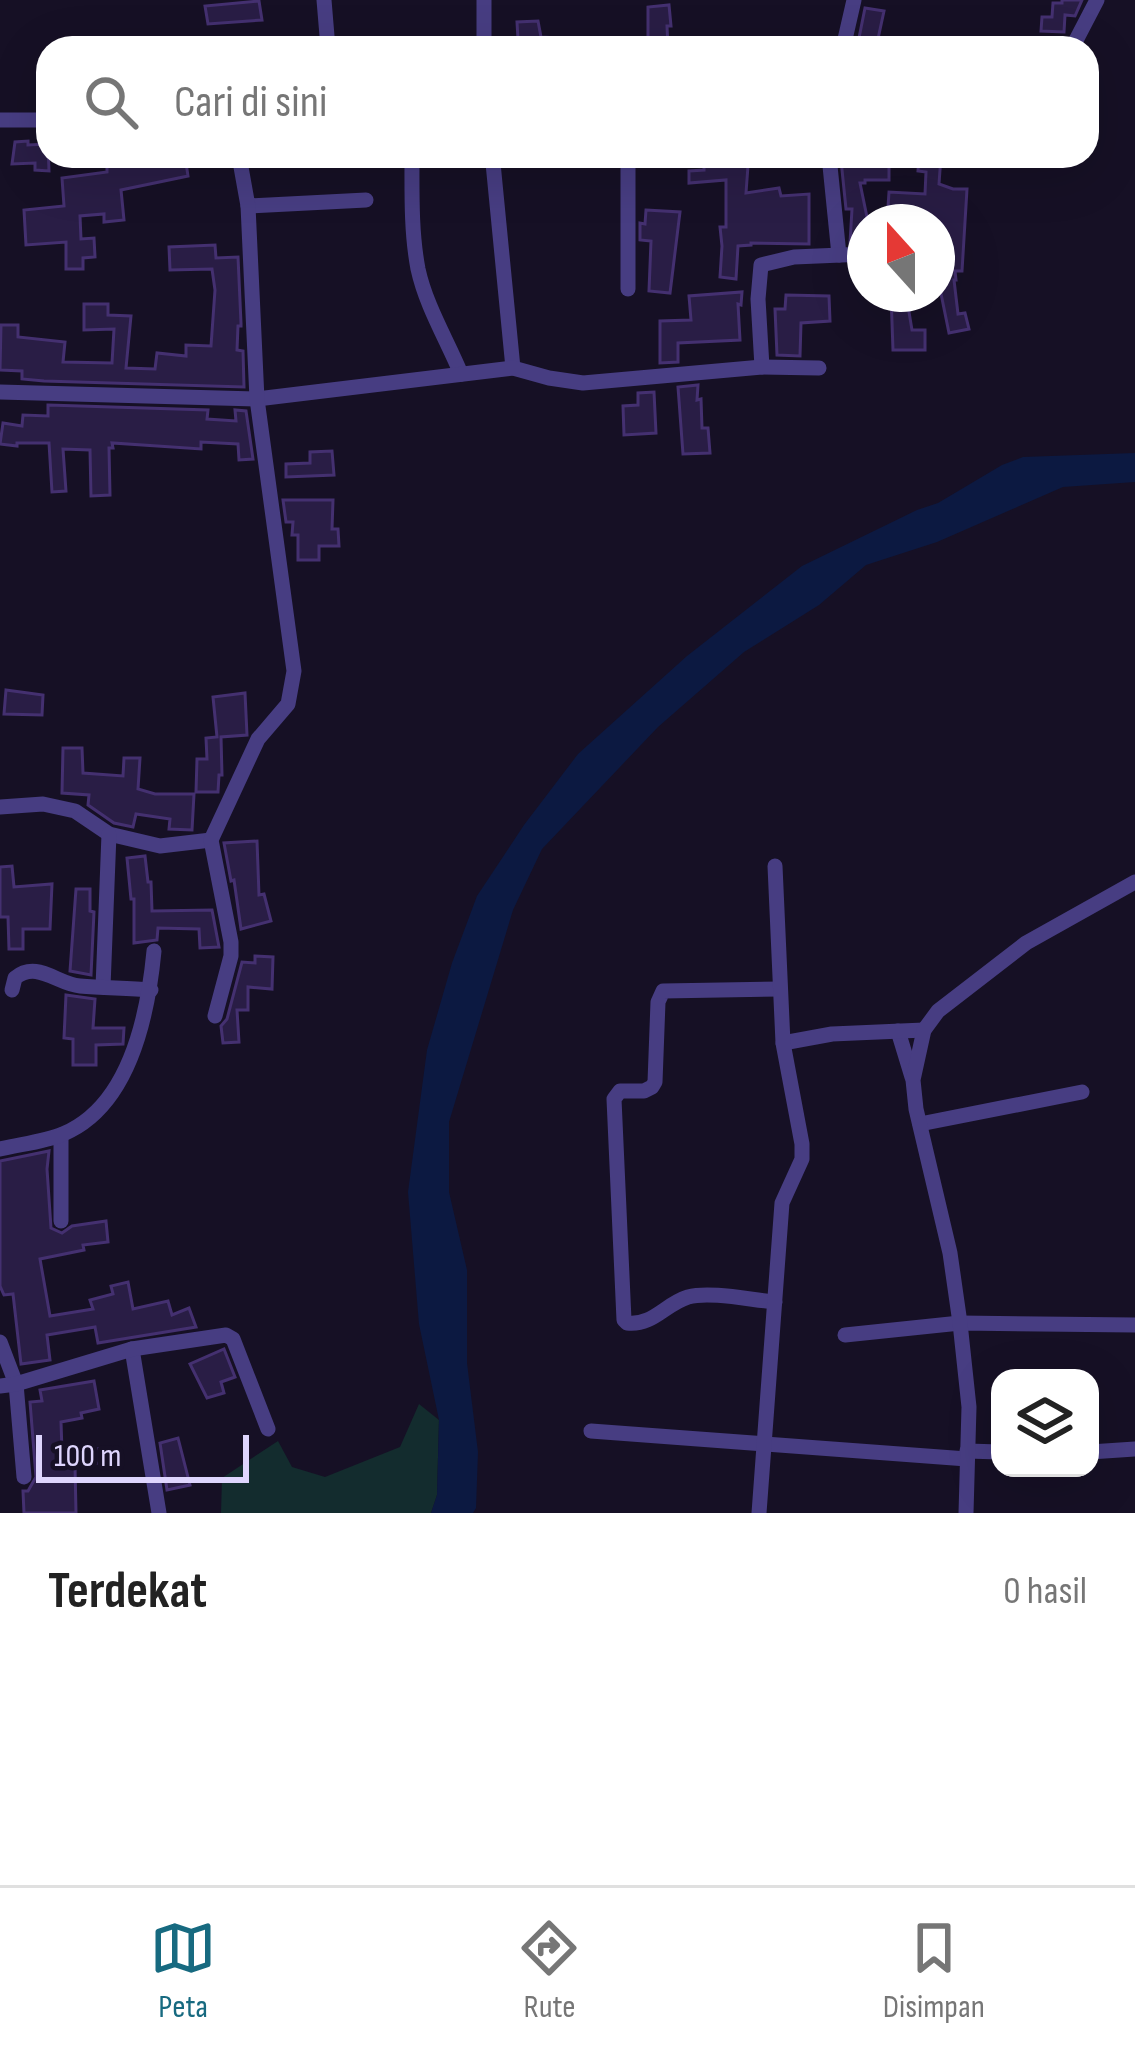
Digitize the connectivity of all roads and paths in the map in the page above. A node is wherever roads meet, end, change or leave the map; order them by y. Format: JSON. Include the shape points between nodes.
{"nodes":[{"id":1,"x":324,"y":0,"type":"edge"},
{"id":2,"x":484,"y":0,"type":"edge"},
{"id":3,"x":854,"y":0,"type":"edge"},
{"id":4,"x":1096,"y":0,"type":"edge"},
{"id":5,"x":327,"y":36,"type":"edge"},
{"id":6,"x":484,"y":36,"type":"edge"},
{"id":7,"x":846,"y":36,"type":"edge"},
{"id":8,"x":1078,"y":36,"type":"edge"},
{"id":9,"x":0,"y":120,"type":"edge"},
{"id":10,"x":36,"y":120,"type":"edge"},
{"id":11,"x":240,"y":168,"type":"edge"},
{"id":12,"x":412,"y":168,"type":"edge"},
{"id":13,"x":494,"y":168,"type":"edge"},
{"id":14,"x":628,"y":168,"type":"edge"},
{"id":15,"x":830,"y":168,"type":"edge"},
{"id":16,"x":366,"y":200,"type":"dead end"},
{"id":17,"x":248,"y":206,"type":"junction"},
{"id":18,"x":839,"y":255,"type":"junction"},
{"id":19,"x":847,"y":255,"type":"edge"},
{"id":20,"x":628,"y":289,"type":"dead end"},
{"id":21,"x":762,"y":367,"type":"junction"},
{"id":22,"x":513,"y":368,"type":"junction"},
{"id":23,"x":819,"y":368,"type":"dead end"},
{"id":24,"x":461,"y":374,"type":"junction"},
{"id":25,"x":0,"y":392,"type":"edge"},
{"id":26,"x":257,"y":399,"type":"junction"},
{"id":27,"x":0,"y":807,"type":"edge"},
{"id":28,"x":109,"y":834,"type":"junction"},
{"id":29,"x":211,"y":840,"type":"junction"},
{"id":30,"x":775,"y":866,"type":"dead end"},
{"id":31,"x":1135,"y":882,"type":"edge"},
{"id":32,"x":154,"y":951,"type":"dead end"},
{"id":33,"x":103,"y":987,"type":"junction"},
{"id":34,"x":780,"y":989,"type":"junction"},
{"id":35,"x":12,"y":990,"type":"dead end"},
{"id":36,"x":151,"y":990,"type":"junction"},
{"id":37,"x":215,"y":1016,"type":"dead end"},
{"id":38,"x":924,"y":1030,"type":"junction"},
{"id":39,"x":898,"y":1031,"type":"junction"},
{"id":40,"x":783,"y":1043,"type":"junction"},
{"id":41,"x":913,"y":1080,"type":"junction"},
{"id":42,"x":1082,"y":1092,"type":"dead end"},
{"id":43,"x":920,"y":1124,"type":"junction"},
{"id":44,"x":61,"y":1135,"type":"junction"},
{"id":45,"x":0,"y":1149,"type":"edge"},
{"id":46,"x":61,"y":1221,"type":"dead end"},
{"id":47,"x":776,"y":1302,"type":"junction"},
{"id":48,"x":961,"y":1323,"type":"junction"},
{"id":49,"x":1135,"y":1325,"type":"edge"},
{"id":50,"x":844,"y":1335,"type":"dead end"},
{"id":51,"x":0,"y":1342,"type":"edge"},
{"id":52,"x":132,"y":1349,"type":"junction"},
{"id":53,"x":8,"y":1385,"type":"edge"},
{"id":54,"x":268,"y":1429,"type":"dead end"},
{"id":55,"x":591,"y":1431,"type":"dead end"},
{"id":56,"x":762,"y":1444,"type":"junction"},
{"id":57,"x":1135,"y":1449,"type":"edge"},
{"id":58,"x":1099,"y":1451,"type":"edge"},
{"id":59,"x":991,"y":1453,"type":"edge"},
{"id":60,"x":967,"y":1455,"type":"junction"},
{"id":61,"x":24,"y":1477,"type":"dead end"},
{"id":62,"x":159,"y":1513,"type":"edge"},
{"id":63,"x":759,"y":1513,"type":"edge"},
{"id":64,"x":966,"y":1513,"type":"edge"}],
"edges":[{"from":1,"to":5,"type":"street"},
{"from":2,"to":6,"type":"street"},
{"from":3,"to":7,"type":"street"},
{"from":4,"to":8,"type":"street"},
{"from":9,"to":10,"type":"street"},
{"from":11,"to":17,"type":"street"},
{"from":12,"to":24,"type":"street","via":[[418,269]]},
{"from":13,"to":22,"type":"street"},
{"from":14,"to":20,"type":"street"},
{"from":15,"to":18,"type":"street"},
{"from":16,"to":17,"type":"street"},
{"from":17,"to":26,"type":"street"},
{"from":18,"to":19,"type":"street"},
{"from":18,"to":21,"type":"street","via":[[761,265]]},
{"from":21,"to":22,"type":"street","via":[[583,383]]},
{"from":21,"to":23,"type":"street"},
{"from":22,"to":24,"type":"street"},
{"from":24,"to":26,"type":"street"},
{"from":25,"to":26,"type":"street"},
{"from":26,"to":29,"type":"street","via":[[293,686]]},
{"from":27,"to":28,"type":"street","via":[[75,811]]},
{"from":28,"to":29,"type":"street","via":[[160,846]]},
{"from":28,"to":33,"type":"street"},
{"from":29,"to":37,"type":"street","via":[[231,942]]},
{"from":30,"to":34,"type":"street"},
{"from":31,"to":38,"type":"street","via":[[1026,943]]},
{"from":32,"to":36,"type":"street"},
{"from":33,"to":35,"type":"street","via":[[25,971]]},
{"from":33,"to":36,"type":"street"},
{"from":34,"to":40,"type":"street"},
{"from":34,"to":47,"type":"street","via":[[663,991],[652,1087],[614,1099],[624,1320],[650,1320],[695,1295]]},
{"from":36,"to":44,"type":"street","via":[[111,1094]]},
{"from":38,"to":39,"type":"street"},
{"from":38,"to":41,"type":"street"},
{"from":39,"to":40,"type":"street"},
{"from":39,"to":41,"type":"street"},
{"from":40,"to":47,"type":"street","via":[[802,1159],[782,1204]]},
{"from":41,"to":43,"type":"street"},
{"from":42,"to":43,"type":"street"},
{"from":43,"to":48,"type":"street"},
{"from":44,"to":45,"type":"street"},
{"from":44,"to":46,"type":"street"},
{"from":47,"to":56,"type":"street"},
{"from":48,"to":49,"type":"street"},
{"from":48,"to":50,"type":"street"},
{"from":48,"to":60,"type":"street"},
{"from":51,"to":53,"type":"street"},
{"from":52,"to":53,"type":"street"},
{"from":52,"to":54,"type":"street","via":[[231,1336]]},
{"from":52,"to":62,"type":"street"},
{"from":53,"to":61,"type":"street"},
{"from":55,"to":56,"type":"street"},
{"from":56,"to":60,"type":"street"},
{"from":56,"to":63,"type":"street"},
{"from":57,"to":58,"type":"street"},
{"from":59,"to":60,"type":"street"},
{"from":60,"to":64,"type":"street"}]}
